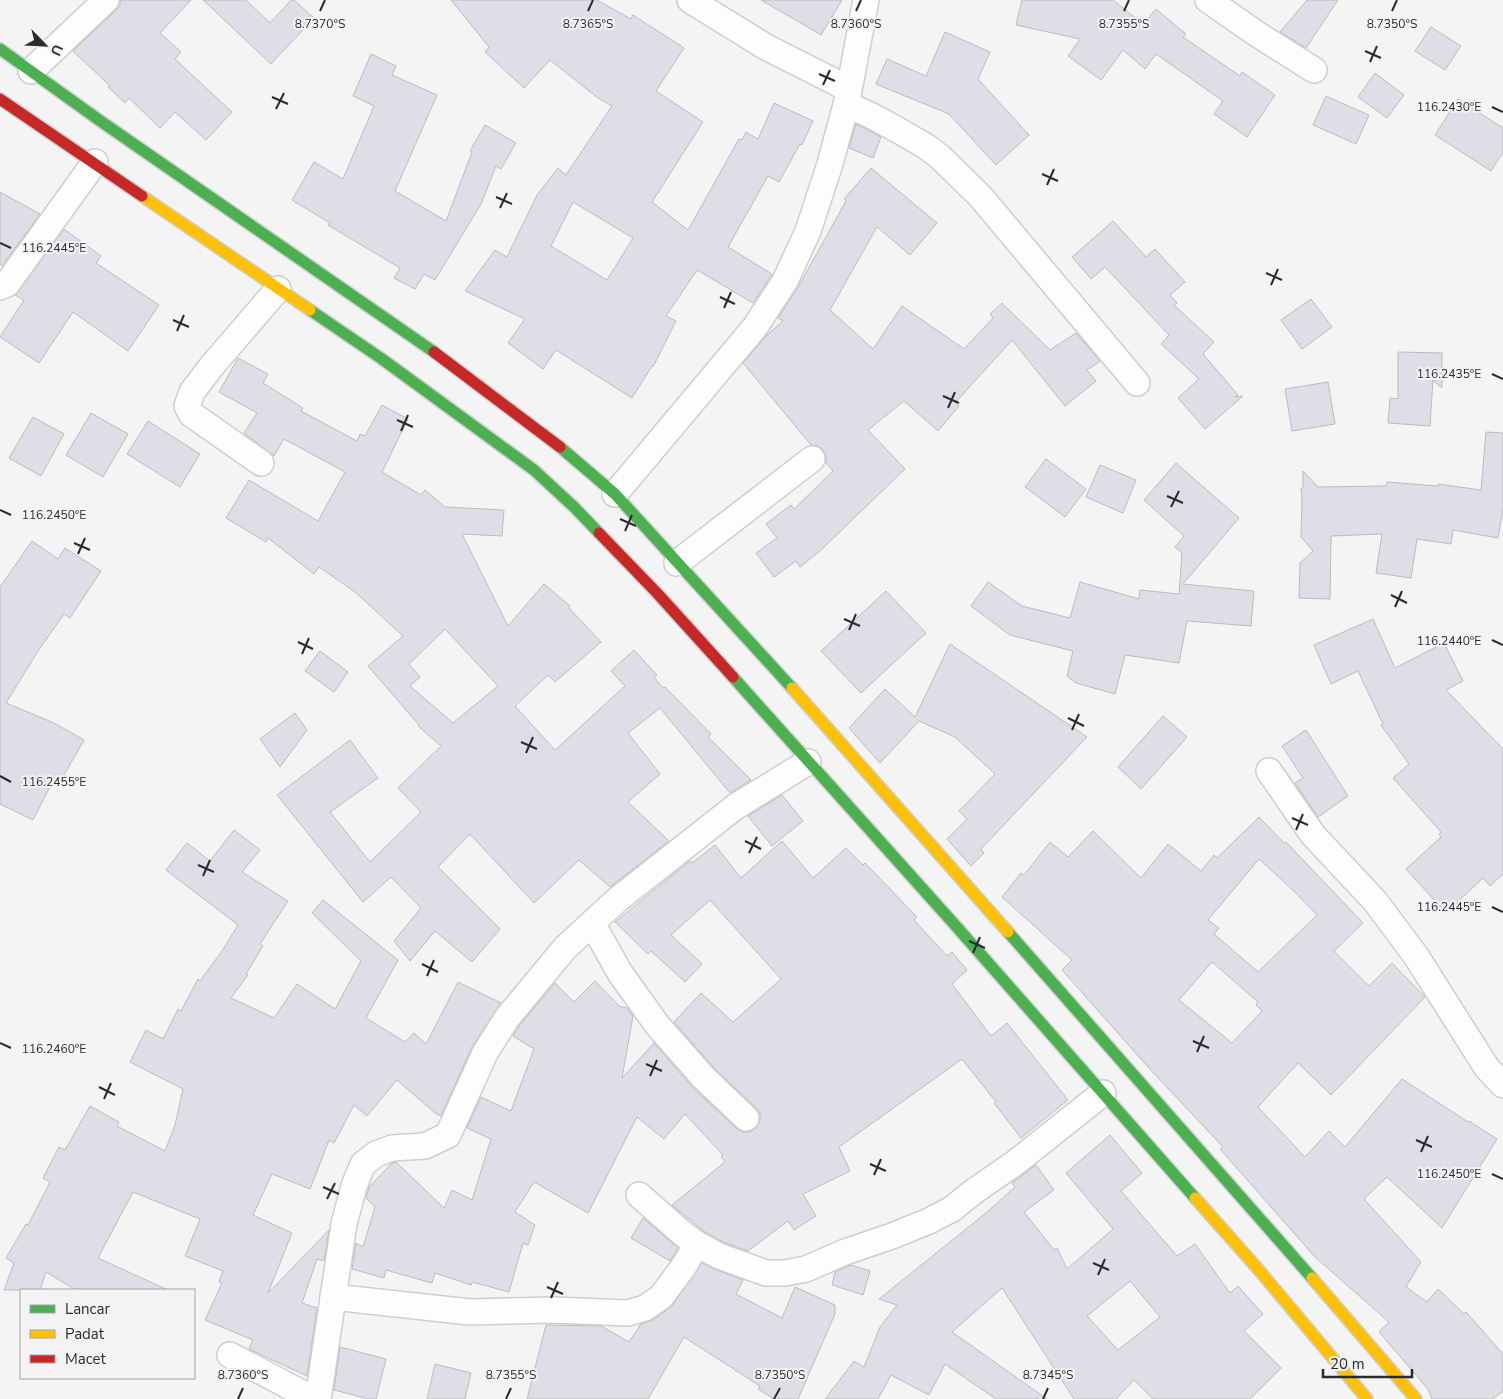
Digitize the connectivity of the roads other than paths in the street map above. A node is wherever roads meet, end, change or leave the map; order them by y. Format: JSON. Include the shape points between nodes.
{"nodes":[{"id":1,"x":106,"y":0,"type":"edge"},
{"id":2,"x":690,"y":0,"type":"edge"},
{"id":3,"x":866,"y":0,"type":"edge"},
{"id":4,"x":1208,"y":0,"type":"edge"},
{"id":5,"x":0,"y":49,"type":"edge"},
{"id":6,"x":1314,"y":70,"type":"dead end"},
{"id":7,"x":32,"y":71,"type":"junction"},
{"id":8,"x":848,"y":97,"type":"junction"},
{"id":9,"x":0,"y":99,"type":"edge"},
{"id":10,"x":95,"y":162,"type":"junction"},
{"id":11,"x":0,"y":287,"type":"edge"},
{"id":12,"x":278,"y":289,"type":"junction"},
{"id":13,"x":1137,"y":383,"type":"dead end"},
{"id":14,"x":812,"y":459,"type":"dead end"},
{"id":15,"x":261,"y":463,"type":"dead end"},
{"id":16,"x":615,"y":494,"type":"junction"},
{"id":17,"x":677,"y":563,"type":"junction"},
{"id":18,"x":808,"y":762,"type":"junction"},
{"id":19,"x":1270,"y":771,"type":"dead end"},
{"id":20,"x":592,"y":923,"type":"junction"},
{"id":21,"x":1503,"y":1085,"type":"edge"},
{"id":22,"x":1103,"y":1092,"type":"junction"},
{"id":23,"x":746,"y":1118,"type":"dead end"},
{"id":24,"x":639,"y":1195,"type":"dead end"},
{"id":25,"x":698,"y":1244,"type":"junction"},
{"id":26,"x":333,"y":1297,"type":"junction"},
{"id":27,"x":230,"y":1355,"type":"dead end"},
{"id":28,"x":313,"y":1399,"type":"edge"},
{"id":29,"x":318,"y":1399,"type":"edge"},
{"id":30,"x":1367,"y":1399,"type":"edge"},
{"id":31,"x":1416,"y":1399,"type":"edge"}],
"edges":[{"from":1,"to":7,"type":"street"},
{"from":2,"to":8,"type":"street"},
{"from":3,"to":8,"type":"street"},
{"from":4,"to":6,"type":"street"},
{"from":5,"to":7,"type":"highway"},
{"from":7,"to":16,"type":"highway","via":[[265,241],[417,340],[555,443]]},
{"from":8,"to":13,"type":"street","via":[[927,147],[980,196]]},
{"from":8,"to":16,"type":"street","via":[[810,223],[785,281],[755,327]]},
{"from":9,"to":10,"type":"highway"},
{"from":10,"to":11,"type":"street","via":[[7,284]]},
{"from":10,"to":12,"type":"highway","via":[[250,264]]},
{"from":12,"to":15,"type":"street","via":[[211,367],[192,392],[187,406],[191,414]]},
{"from":12,"to":18,"type":"highway","via":[[382,359],[534,470],[657,593]]},
{"from":14,"to":17,"type":"street"},
{"from":16,"to":17,"type":"highway"},
{"from":17,"to":31,"type":"highway","via":[[837,738],[979,905],[1276,1236]]},
{"from":18,"to":20,"type":"street","via":[[736,807]]},
{"from":18,"to":22,"type":"highway","via":[[959,922]]},
{"from":19,"to":21,"type":"street","via":[[1314,835],[1375,900],[1487,1068]]},
{"from":20,"to":23,"type":"street","via":[[620,973],[658,1026],[704,1078]]},
{"from":20,"to":26,"type":"street","via":[[565,948],[507,1018],[484,1053],[448,1135],[425,1146],[392,1148],[363,1164],[344,1224]]},
{"from":22,"to":25,"type":"street","via":[[952,1209],[920,1225],[806,1269],[766,1273],[719,1256]]},
{"from":22,"to":30,"type":"highway"},
{"from":24,"to":25,"type":"street"},
{"from":25,"to":26,"type":"street","via":[[661,1297],[645,1308],[628,1313],[553,1310],[470,1312]]},
{"from":26,"to":29,"type":"street"},
{"from":27,"to":28,"type":"street"}]}
